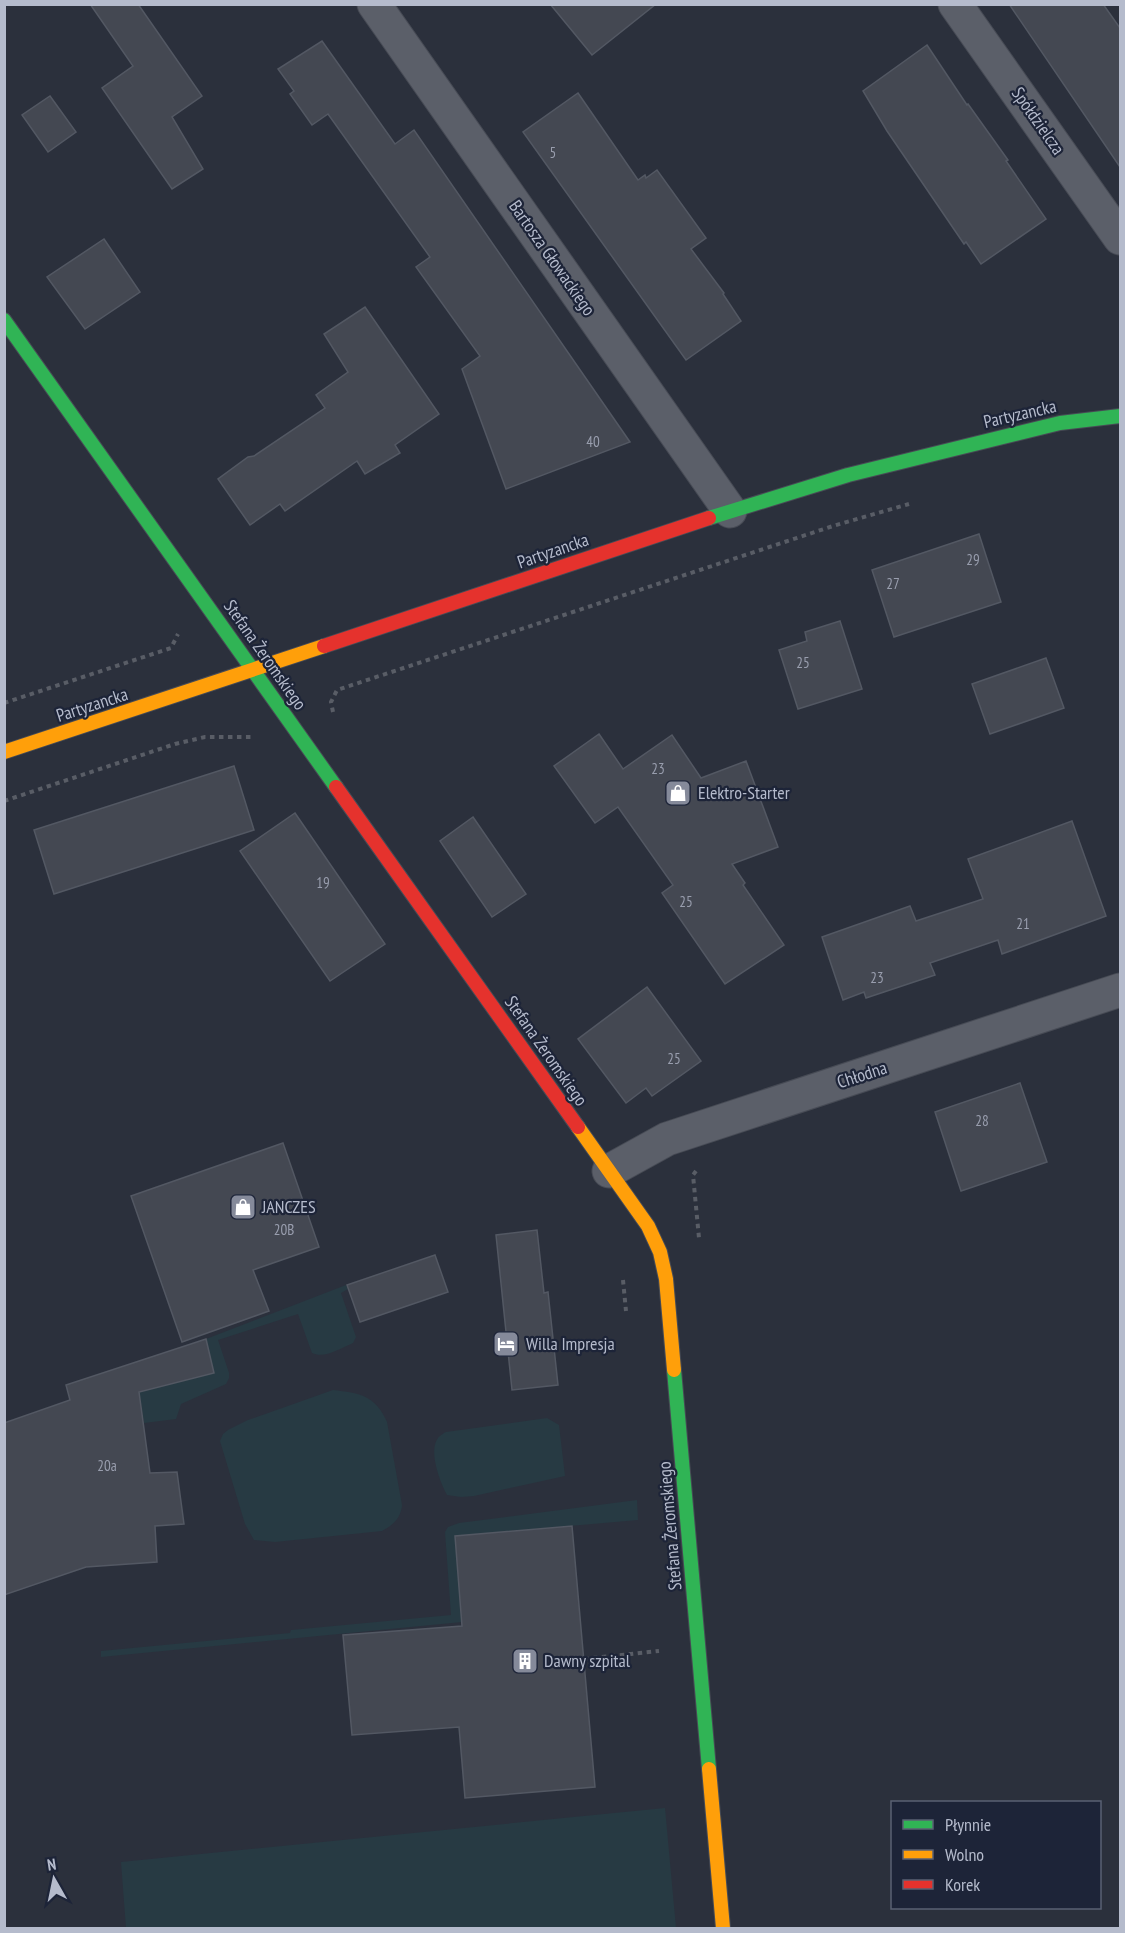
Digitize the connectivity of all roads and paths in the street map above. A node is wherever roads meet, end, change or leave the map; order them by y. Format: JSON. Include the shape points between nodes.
{"nodes":[{"id":1,"x":374,"y":4,"type":"edge"},
{"id":2,"x":956,"y":4,"type":"edge"},
{"id":3,"x":1120,"y":238,"type":"edge"},
{"id":4,"x":4,"y":320,"type":"edge"},
{"id":5,"x":1120,"y":416,"type":"edge"},
{"id":6,"x":913,"y":503,"type":"dead end"},
{"id":7,"x":730,"y":511,"type":"junction"},
{"id":8,"x":181,"y":628,"type":"dead end"},
{"id":9,"x":254,"y":670,"type":"junction"},
{"id":10,"x":4,"y":703,"type":"edge"},
{"id":11,"x":334,"y":722,"type":"dead end"},
{"id":12,"x":257,"y":737,"type":"dead end"},
{"id":13,"x":4,"y":752,"type":"edge"},
{"id":14,"x":4,"y":801,"type":"edge"},
{"id":15,"x":1120,"y":990,"type":"edge"},
{"id":16,"x":609,"y":1171,"type":"junction"},
{"id":17,"x":622,"y":1270,"type":"dead end"},
{"id":18,"x":626,"y":1317,"type":"dead end"},
{"id":19,"x":658,"y":1640,"type":"dead end"},
{"id":20,"x":584,"y":1659,"type":"dead end"},
{"id":21,"x":723,"y":1929,"type":"edge"}],
"edges":[{"from":1,"to":7,"type":"street","name":"Bartosza Głowackiego"},
{"from":2,"to":3,"type":"street","name":"Spółdzielcza"},
{"from":4,"to":9,"type":"street","name":"Stefana Żeromskiego"},
{"from":5,"to":7,"type":"street","name":"Partyzancka","via":[[1060,423],[848,475]]},
{"from":6,"to":11,"type":"path","via":[[337,690],[331,702]]},
{"from":7,"to":9,"type":"street","name":"Partyzancka"},
{"from":8,"to":10,"type":"path","via":[[171,648]]},
{"from":9,"to":13,"type":"street","name":"Partyzancka"},
{"from":9,"to":16,"type":"street","name":"Stefana Żeromskiego"},
{"from":12,"to":14,"type":"path","via":[[205,737],[176,744]]},
{"from":15,"to":16,"type":"street","name":"Chłodna","via":[[667,1139]]},
{"from":16,"to":21,"type":"street","name":"Stefana Żeromskiego","via":[[648,1226],[660,1252],[666,1279]]},
{"from":17,"to":18,"type":"path"},
{"from":19,"to":20,"type":"path","via":[[659,1651]]}]}
